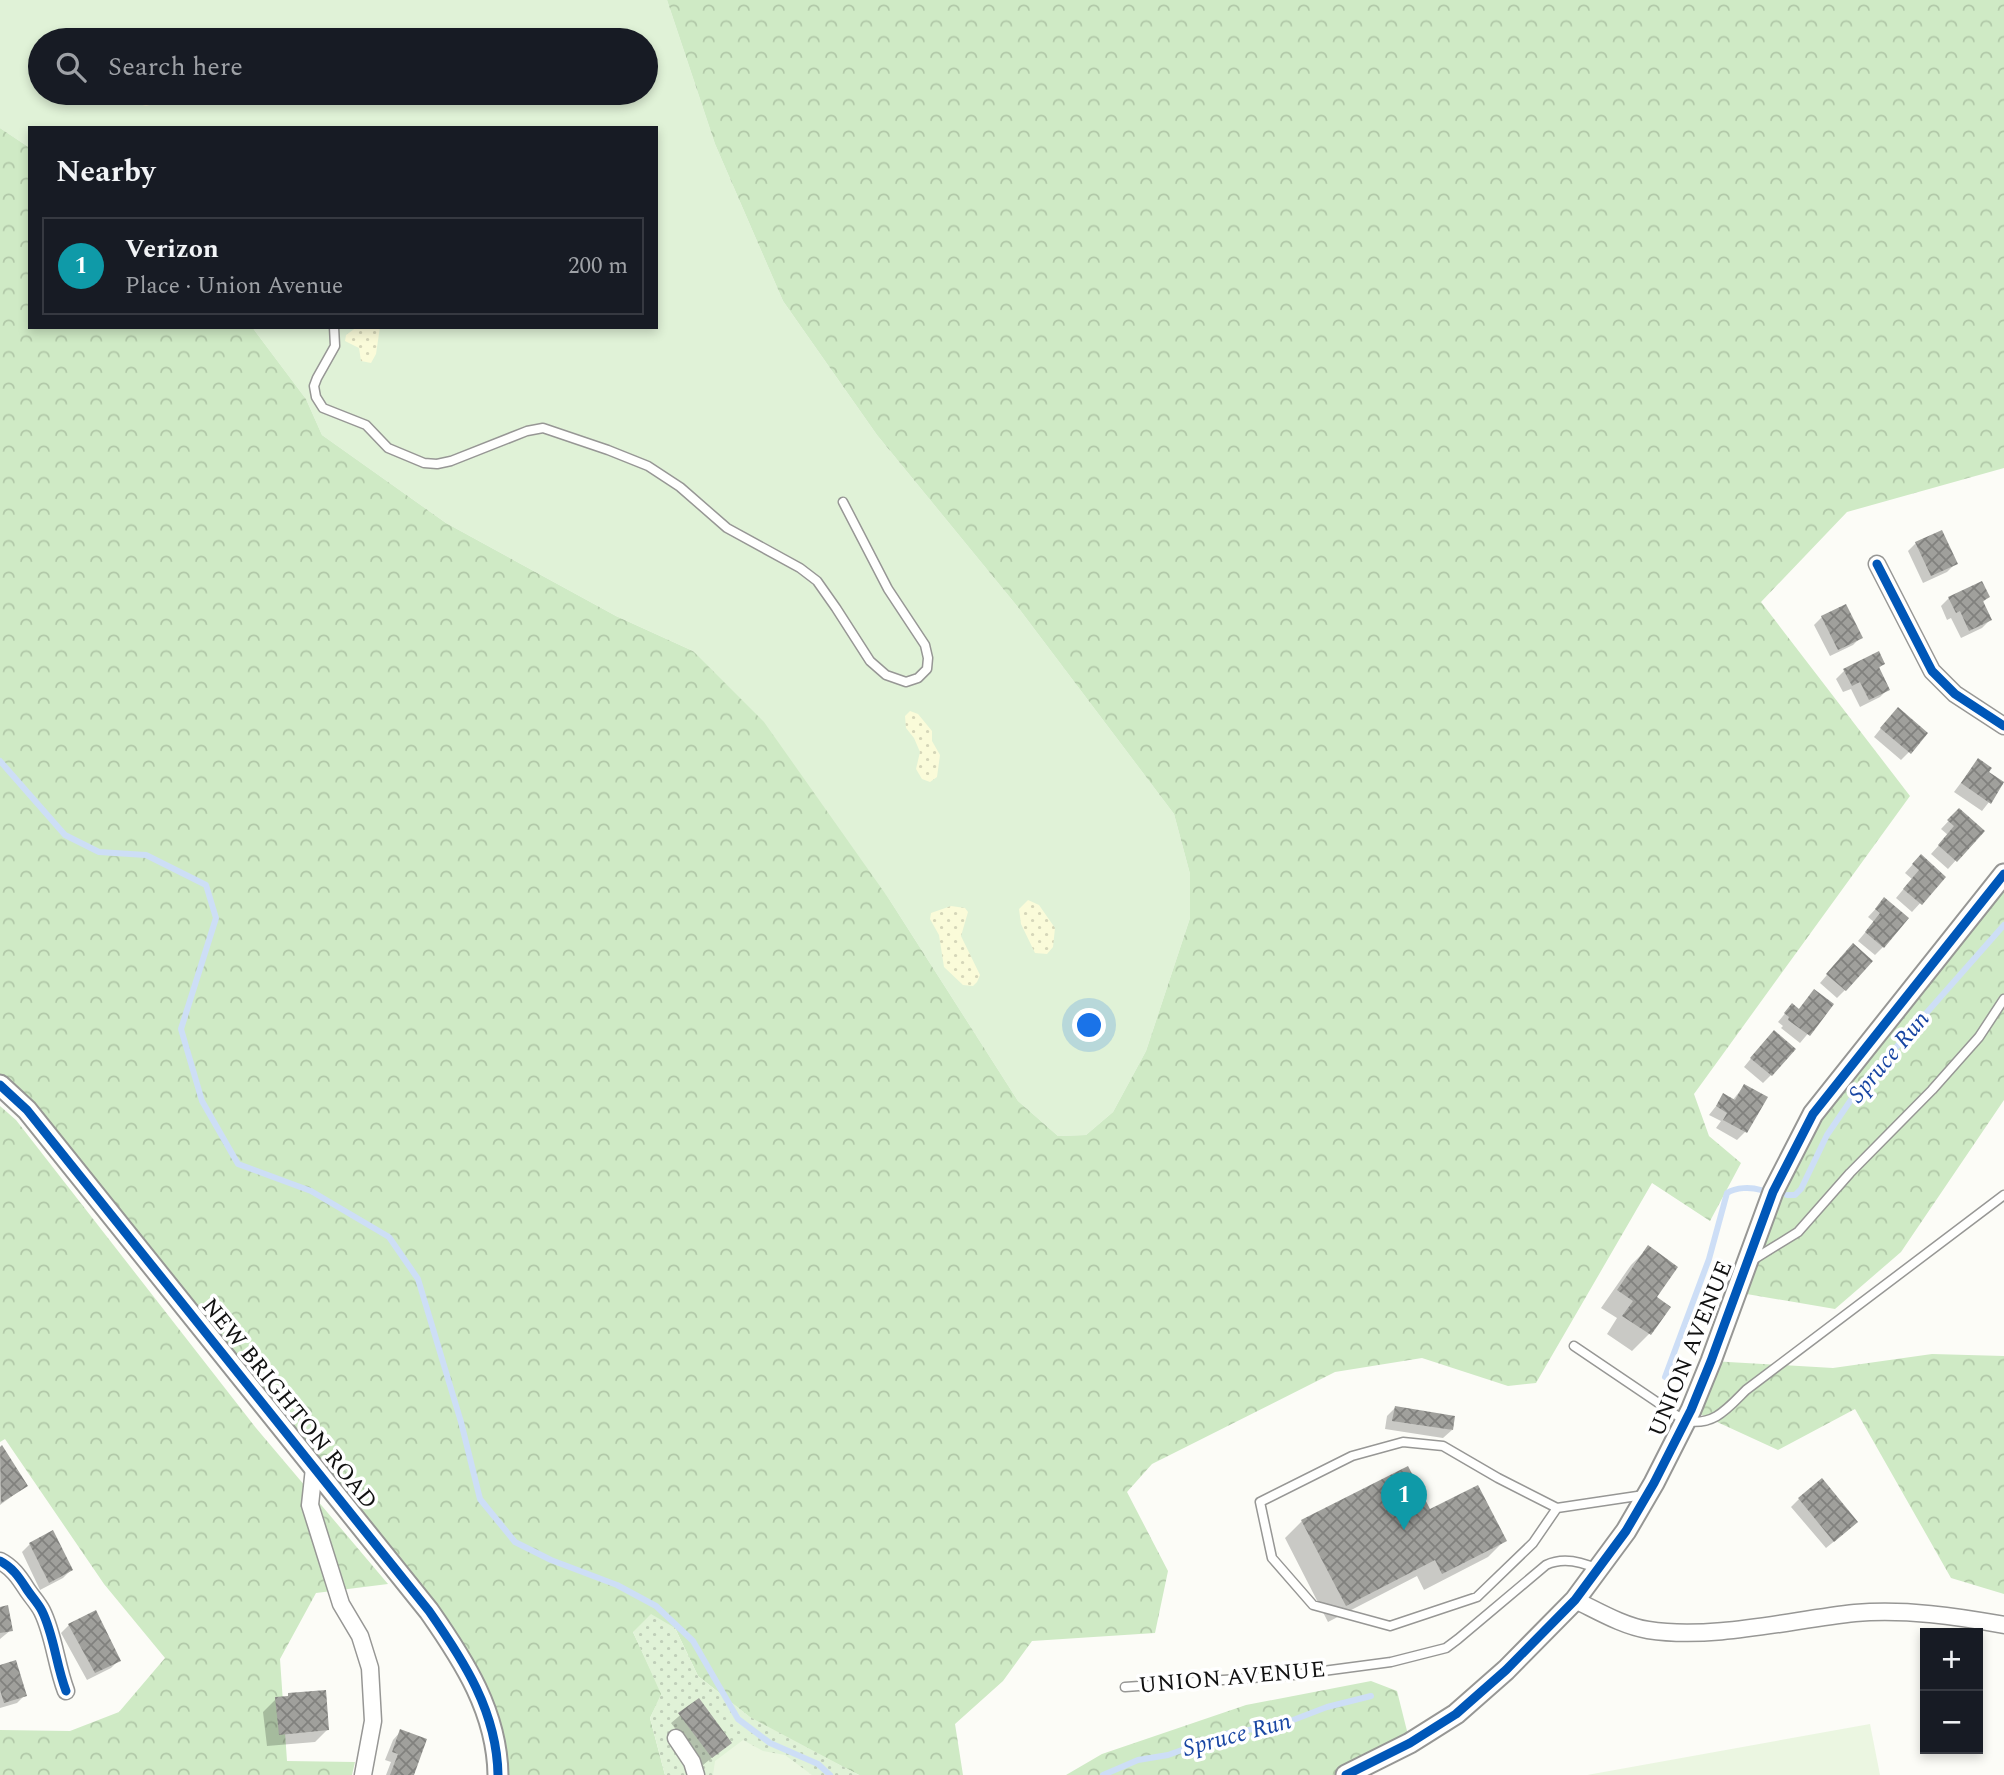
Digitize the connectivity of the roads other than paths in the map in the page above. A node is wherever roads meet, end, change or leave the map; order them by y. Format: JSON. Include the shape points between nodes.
{"nodes":[{"id":1,"x":334,"y":329,"type":"edge"},
{"id":2,"x":843,"y":502,"type":"dead end"},
{"id":3,"x":1878,"y":564,"type":"dead end"},
{"id":4,"x":2004,"y":726,"type":"edge"},
{"id":5,"x":2004,"y":874,"type":"edge"},
{"id":6,"x":2004,"y":999,"type":"edge"},
{"id":7,"x":0,"y":1085,"type":"edge"},
{"id":8,"x":2004,"y":1195,"type":"edge"},
{"id":9,"x":1746,"y":1264,"type":"junction"},
{"id":10,"x":1574,"y":1346,"type":"dead end"},
{"id":11,"x":1685,"y":1421,"type":"junction"},
{"id":12,"x":314,"y":1468,"type":"junction"},
{"id":13,"x":1647,"y":1495,"type":"junction"},
{"id":14,"x":1557,"y":1508,"type":"junction"},
{"id":15,"x":0,"y":1561,"type":"edge"},
{"id":16,"x":1597,"y":1569,"type":"junction"},
{"id":17,"x":1574,"y":1600,"type":"junction"},
{"id":18,"x":2004,"y":1625,"type":"edge"},
{"id":19,"x":1125,"y":1687,"type":"dead end"},
{"id":20,"x":66,"y":1690,"type":"dead end"},
{"id":21,"x":676,"y":1738,"type":"dead end"},
{"id":22,"x":363,"y":1775,"type":"edge"},
{"id":23,"x":498,"y":1775,"type":"edge"},
{"id":24,"x":695,"y":1775,"type":"edge"},
{"id":25,"x":1346,"y":1775,"type":"edge"}],
"edges":[{"from":1,"to":2,"type":"lane","via":[[335,346],[314,386],[316,397],[323,408],[366,425],[387,448],[437,464],[543,428],[648,466],[680,486],[727,528],[817,582],[870,661],[886,676],[906,682],[918,678],[927,670],[925,645],[888,589]]},
{"from":3,"to":4,"type":"street","via":[[1932,671],[1955,694]]},
{"from":5,"to":9,"type":"street","name":"UNION AVENUE","via":[[1813,1114],[1773,1192]]},
{"from":6,"to":9,"type":"lane","via":[[1979,1037],[1798,1232]]},
{"from":7,"to":12,"type":"street","name":"NEW BRIGHTON ROAD","via":[[27,1110]]},
{"from":8,"to":11,"type":"lane","via":[[1746,1390],[1723,1413],[1701,1424]]},
{"from":9,"to":11,"type":"street","name":"UNION AVENUE"},
{"from":10,"to":11,"type":"lane"},
{"from":11,"to":13,"type":"street","name":"UNION AVENUE"},
{"from":12,"to":22,"type":"street","via":[[310,1505],[341,1604],[360,1636],[370,1668],[373,1721]]},
{"from":12,"to":23,"type":"street","name":"NEW BRIGHTON ROAD","via":[[457,1651],[486,1708]]},
{"from":13,"to":14,"type":"lane"},
{"from":13,"to":16,"type":"street","name":"UNION AVENUE"},
{"from":14,"to":14,"type":"lane","via":[[1443,1446],[1403,1442],[1352,1456],[1260,1502],[1272,1558],[1313,1605],[1390,1626],[1477,1597],[1533,1542]]},
{"from":15,"to":20,"type":"street","via":[[19,1576],[42,1612]]},
{"from":16,"to":17,"type":"street","name":"UNION AVENUE"},
{"from":16,"to":19,"type":"lane","name":"UNION AVENUE","via":[[1568,1561],[1546,1565],[1458,1639],[1430,1653],[1293,1675]]},
{"from":17,"to":18,"type":"street","via":[[1647,1630],[1689,1633],[1858,1613],[1935,1613]]},
{"from":17,"to":25,"type":"street","name":"UNION AVENUE","via":[[1456,1714]]},
{"from":21,"to":24,"type":"street"}]}
